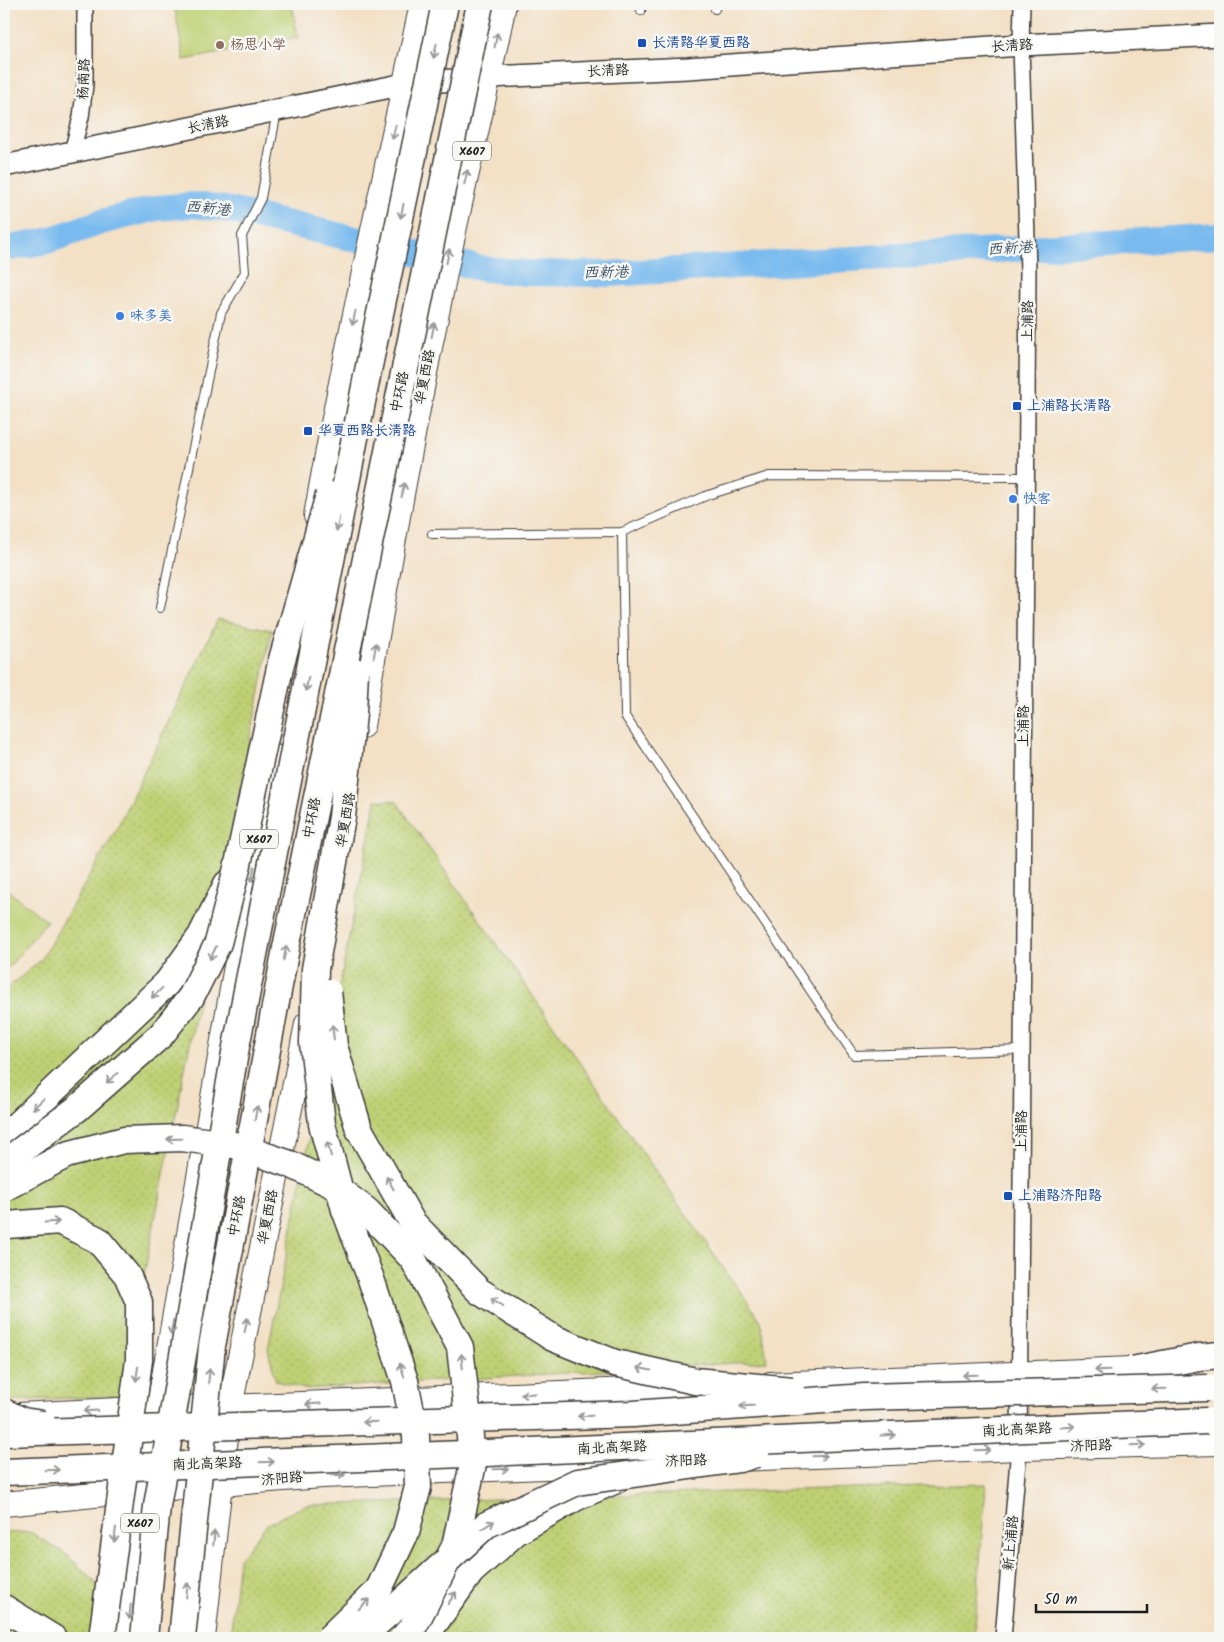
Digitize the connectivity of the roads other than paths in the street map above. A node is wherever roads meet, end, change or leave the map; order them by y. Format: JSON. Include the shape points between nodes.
{"nodes":[{"id":1,"x":85,"y":4,"type":"edge"},
{"id":2,"x":422,"y":4,"type":"edge"},
{"id":3,"x":444,"y":4,"type":"edge"},
{"id":4,"x":480,"y":4,"type":"edge"},
{"id":5,"x":504,"y":4,"type":"edge"},
{"id":6,"x":1022,"y":4,"type":"edge"},
{"id":7,"x":1220,"y":34,"type":"edge"},
{"id":8,"x":1021,"y":45,"type":"junction"},
{"id":9,"x":489,"y":77,"type":"junction"},
{"id":10,"x":405,"y":84,"type":"junction"},
{"id":11,"x":277,"y":111,"type":"junction"},
{"id":12,"x":72,"y":152,"type":"junction"},
{"id":13,"x":4,"y":166,"type":"edge"},
{"id":14,"x":369,"y":366,"type":"junction"},
{"id":15,"x":1026,"y":477,"type":"junction"},
{"id":16,"x":622,"y":532,"type":"junction"},
{"id":17,"x":432,"y":534,"type":"dead end"},
{"id":18,"x":358,"y":595,"type":"junction"},
{"id":19,"x":160,"y":608,"type":"dead end"},
{"id":20,"x":238,"y":864,"type":"junction"},
{"id":21,"x":322,"y":934,"type":"junction"},
{"id":22,"x":1022,"y":1050,"type":"junction"},
{"id":23,"x":4,"y":1137,"type":"edge"},
{"id":24,"x":4,"y":1163,"type":"edge"},
{"id":25,"x":4,"y":1188,"type":"edge"},
{"id":26,"x":4,"y":1227,"type":"edge"},
{"id":27,"x":1220,"y":1355,"type":"edge"},
{"id":28,"x":1220,"y":1366,"type":"edge"},
{"id":29,"x":1137,"y":1369,"type":"junction"},
{"id":30,"x":1019,"y":1373,"type":"junction"},
{"id":31,"x":1220,"y":1388,"type":"edge"},
{"id":32,"x":865,"y":1397,"type":"junction"},
{"id":33,"x":230,"y":1407,"type":"junction"},
{"id":34,"x":158,"y":1408,"type":"junction"},
{"id":35,"x":4,"y":1412,"type":"edge"},
{"id":36,"x":4,"y":1416,"type":"edge"},
{"id":37,"x":1220,"y":1421,"type":"edge"},
{"id":38,"x":91,"y":1429,"type":"junction"},
{"id":39,"x":4,"y":1433,"type":"edge"},
{"id":40,"x":805,"y":1439,"type":"junction"},
{"id":41,"x":1220,"y":1443,"type":"edge"},
{"id":42,"x":1019,"y":1448,"type":"junction"},
{"id":43,"x":4,"y":1472,"type":"edge"},
{"id":44,"x":625,"y":1476,"type":"junction"},
{"id":45,"x":220,"y":1484,"type":"junction"},
{"id":46,"x":144,"y":1490,"type":"junction"},
{"id":47,"x":4,"y":1504,"type":"edge"},
{"id":48,"x":4,"y":1608,"type":"edge"},
{"id":49,"x":53,"y":1638,"type":"edge"},
{"id":50,"x":102,"y":1638,"type":"edge"},
{"id":51,"x":127,"y":1638,"type":"edge"},
{"id":52,"x":144,"y":1638,"type":"edge"},
{"id":53,"x":182,"y":1638,"type":"edge"},
{"id":54,"x":203,"y":1638,"type":"edge"},
{"id":55,"x":329,"y":1638,"type":"edge"},
{"id":56,"x":360,"y":1638,"type":"edge"},
{"id":57,"x":403,"y":1638,"type":"edge"},
{"id":58,"x":424,"y":1638,"type":"edge"},
{"id":59,"x":1003,"y":1638,"type":"edge"}],
"edges":[{"from":1,"to":12,"type":"street","name":"杨南路","via":[[85,85]]},
{"from":2,"to":10,"type":"main road","number":"X607"},
{"from":3,"to":14,"type":"highway","one_way":true,"bridge":true},
{"from":4,"to":18,"type":"highway","name":"中环路","bridge":true},
{"from":9,"to":5,"type":"main road","name":"华夏西路","number":"X607","one_way":true},
{"from":6,"to":8,"type":"street","name":"上浦路"},
{"from":7,"to":8,"type":"main road","name":"长清路"},
{"from":8,"to":9,"type":"main road","name":"长清路","via":[[688,68]]},
{"from":8,"to":15,"type":"street","name":"上浦路","via":[[1028,228]]},
{"from":9,"to":10,"type":"main road","name":"长清路"},
{"from":33,"to":9,"type":"main road","name":"华夏西路","number":"X607","one_way":true,"via":[[330,916],[386,579],[442,288]]},
{"from":10,"to":11,"type":"main road","name":"长清路"},
{"from":10,"to":34,"type":"main road","number":"X607","one_way":true,"via":[[330,433]]},
{"from":11,"to":12,"type":"main road","name":"长清路"},
{"from":11,"to":19,"type":"lane","via":[[261,198],[242,236],[245,272],[220,312]]},
{"from":12,"to":13,"type":"main road","name":"长清路"},
{"from":14,"to":20,"type":"highway","bridge":true,"via":[[281,663]]},
{"from":14,"to":52,"type":"highway","one_way":true,"bridge":true,"via":[[234,1057],[158,1506]]},
{"from":15,"to":16,"type":"lane","via":[[769,476],[708,495]]},
{"from":15,"to":22,"type":"street","name":"上浦路"},
{"from":16,"to":17,"type":"lane"},
{"from":16,"to":22,"type":"lane","via":[[625,716],[854,1055]]},
{"from":18,"to":21,"type":"highway","bridge":true,"via":[[353,714],[342,817]]},
{"from":53,"to":18,"type":"highway","name":"中环路","one_way":true,"bridge":true,"via":[[212,1346],[286,948]]},
{"from":20,"to":23,"type":"highway","one_way":true,"bridge":true,"via":[[201,936],[168,983]]},
{"from":20,"to":24,"type":"highway","one_way":true,"bridge":true,"via":[[218,943],[191,997],[161,1035],[78,1108]]},
{"from":32,"to":21,"type":"highway","one_way":true,"bridge":true,"via":[[695,1381],[615,1363],[553,1338],[479,1291],[412,1222],[359,1130],[334,1046]]},
{"from":55,"to":21,"type":"highway","one_way":true,"bridge":true,"via":[[379,1589],[406,1532],[418,1487],[416,1436],[405,1381],[345,1210],[322,1124],[314,1043],[315,969]]},
{"from":22,"to":30,"type":"street","name":"上浦路"},
{"from":57,"to":25,"type":"highway","one_way":true,"bridge":true,"via":[[415,1624],[455,1546],[473,1464],[460,1347],[413,1259],[367,1211],[331,1184],[290,1164],[234,1145],[182,1138],[124,1140],[66,1156]]},
{"from":26,"to":50,"type":"highway","one_way":true,"bridge":true,"via":[[60,1221],[98,1240],[127,1275],[139,1302],[139,1360]]},
{"from":27,"to":29,"type":"highway"},
{"from":28,"to":29,"type":"main road"},
{"from":29,"to":30,"type":"main road","one_way":true},
{"from":30,"to":33,"type":"main road","one_way":true},
{"from":30,"to":42,"type":"street","name":"上浦路"},
{"from":31,"to":32,"type":"highway","one_way":true,"bridge":true},
{"from":32,"to":38,"type":"highway","one_way":true,"bridge":true,"via":[[633,1414]]},
{"from":33,"to":34,"type":"main road"},
{"from":33,"to":45,"type":"main road","name":"华夏西路","number":"X607"},
{"from":34,"to":36,"type":"main road","one_way":true},
{"from":34,"to":46,"type":"main road","number":"X607"},
{"from":35,"to":38,"type":"highway","bridge":true,"via":[[23,1421]]},
{"from":40,"to":37,"type":"highway","name":"南北高架路","one_way":true,"bridge":true},
{"from":38,"to":39,"type":"highway","bridge":true},
{"from":43,"to":40,"type":"highway","name":"南北高架路","one_way":true,"bridge":true},
{"from":40,"to":44,"type":"highway","bridge":true,"via":[[740,1459]]},
{"from":42,"to":41,"type":"main road","name":"济阳路","one_way":true},
{"from":45,"to":42,"type":"main road","name":"济阳路","one_way":true,"via":[[322,1476]]},
{"from":42,"to":59,"type":"street","name":"新上浦路"},
{"from":56,"to":44,"type":"highway","one_way":true,"bridge":true,"via":[[486,1525],[577,1482]]},
{"from":58,"to":44,"type":"highway","one_way":true,"via":[[471,1572],[516,1532]]},
{"from":45,"to":46,"type":"main road","name":"济阳路"},
{"from":54,"to":45,"type":"main road","name":"华夏西路","number":"X607","one_way":true},
{"from":46,"to":47,"type":"main road","name":"济阳路"},
{"from":46,"to":51,"type":"main road","number":"X607","one_way":true},
{"from":48,"to":49,"type":"highway"}]}
